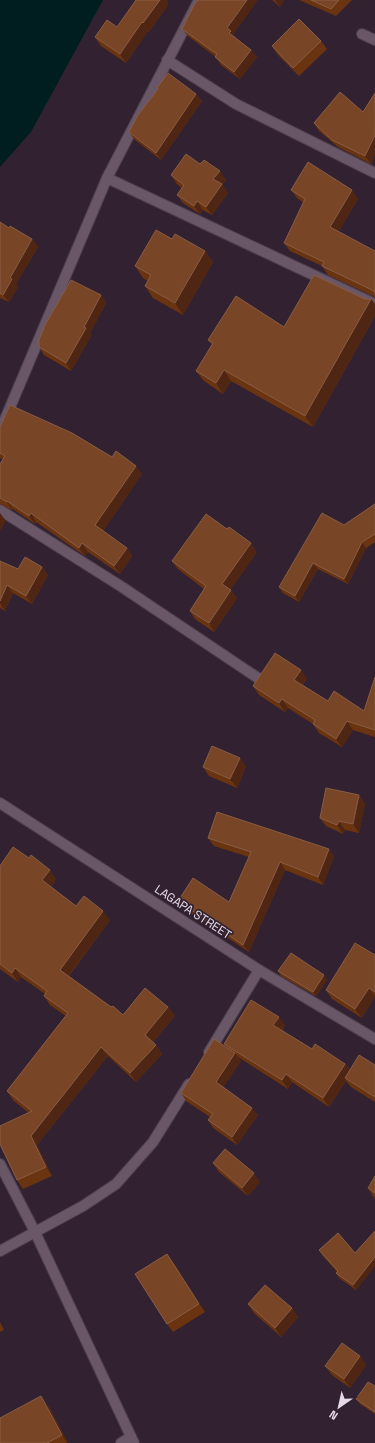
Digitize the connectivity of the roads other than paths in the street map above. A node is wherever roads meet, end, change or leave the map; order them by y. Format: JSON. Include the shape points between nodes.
{"nodes":[{"id":1,"x":199,"y":0,"type":"edge"},
{"id":2,"x":362,"y":34,"type":"dead end"},
{"id":3,"x":375,"y":40,"type":"edge"},
{"id":4,"x":167,"y":60,"type":"junction"},
{"id":5,"x":375,"y":173,"type":"edge"},
{"id":6,"x":107,"y":178,"type":"junction"},
{"id":7,"x":375,"y":304,"type":"edge"},
{"id":8,"x":0,"y":431,"type":"edge"},
{"id":9,"x":0,"y":510,"type":"edge"},
{"id":10,"x":258,"y":678,"type":"edge"},
{"id":11,"x":0,"y":803,"type":"edge"},
{"id":12,"x":259,"y":970,"type":"junction"},
{"id":13,"x":375,"y":1039,"type":"edge"},
{"id":14,"x":202,"y":1062,"type":"edge"},
{"id":15,"x":194,"y":1076,"type":"edge"},
{"id":16,"x":0,"y":1164,"type":"edge"},
{"id":17,"x":35,"y":1232,"type":"junction"},
{"id":18,"x":0,"y":1251,"type":"edge"},
{"id":19,"x":133,"y":1440,"type":"edge"},
{"id":20,"x":121,"y":1443,"type":"edge"}],
"edges":[{"from":1,"to":4,"type":"street"},
{"from":2,"to":3,"type":"street"},
{"from":4,"to":5,"type":"street","via":[[236,104]]},
{"from":4,"to":6,"type":"street"},
{"from":6,"to":7,"type":"street"},
{"from":6,"to":8,"type":"street"},
{"from":9,"to":10,"type":"street","via":[[122,586]]},
{"from":11,"to":12,"type":"street","name":"LAGAPA STREET"},
{"from":12,"to":13,"type":"street","name":"LAGAPA STREET"},
{"from":12,"to":14,"type":"street"},
{"from":15,"to":17,"type":"street","via":[[153,1142],[116,1184]]},
{"from":16,"to":17,"type":"street"},
{"from":17,"to":18,"type":"street"},
{"from":17,"to":19,"type":"street"},
{"from":19,"to":20,"type":"street"}]}
